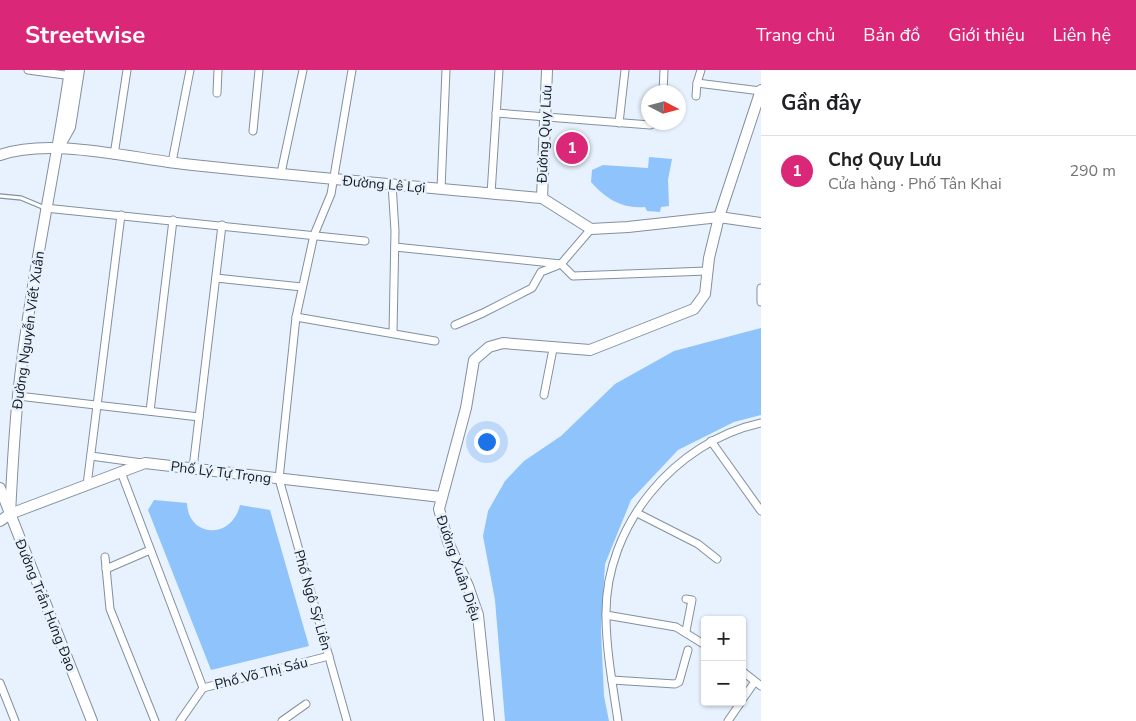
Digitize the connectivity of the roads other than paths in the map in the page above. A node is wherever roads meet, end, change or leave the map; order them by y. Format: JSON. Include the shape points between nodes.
{"nodes":[{"id":1,"x":28,"y":70,"type":"edge"},
{"id":2,"x":127,"y":70,"type":"edge"},
{"id":3,"x":190,"y":70,"type":"edge"},
{"id":4,"x":218,"y":70,"type":"edge"},
{"id":5,"x":259,"y":70,"type":"edge"},
{"id":6,"x":303,"y":70,"type":"edge"},
{"id":7,"x":352,"y":70,"type":"edge"},
{"id":8,"x":446,"y":70,"type":"edge"},
{"id":9,"x":499,"y":70,"type":"edge"},
{"id":10,"x":547,"y":70,"type":"edge"},
{"id":11,"x":625,"y":70,"type":"edge"},
{"id":12,"x":664,"y":70,"type":"edge"},
{"id":13,"x":701,"y":70,"type":"edge"},
{"id":14,"x":74,"y":73,"type":"edge"},
{"id":15,"x":697,"y":83,"type":"junction"},
{"id":16,"x":663,"y":85,"type":"edge"},
{"id":17,"x":761,"y":91,"type":"edge"},
{"id":18,"x":217,"y":93,"type":"dead end"},
{"id":19,"x":696,"y":96,"type":"dead end"},
{"id":20,"x":496,"y":113,"type":"junction"},
{"id":21,"x":545,"y":118,"type":"junction"},
{"id":22,"x":619,"y":123,"type":"junction"},
{"id":23,"x":641,"y":124,"type":"edge"},
{"id":24,"x":253,"y":131,"type":"dead end"},
{"id":25,"x":58,"y":148,"type":"junction"},
{"id":26,"x":0,"y":155,"type":"edge"},
{"id":27,"x":114,"y":155,"type":"junction"},
{"id":28,"x":172,"y":162,"type":"junction"},
{"id":29,"x":281,"y":173,"type":"junction"},
{"id":30,"x":332,"y":179,"type":"junction"},
{"id":31,"x":392,"y":184,"type":"junction"},
{"id":32,"x":441,"y":189,"type":"junction"},
{"id":33,"x":491,"y":194,"type":"junction"},
{"id":34,"x":0,"y":196,"type":"edge"},
{"id":35,"x":542,"y":198,"type":"junction"},
{"id":36,"x":45,"y":208,"type":"junction"},
{"id":37,"x":121,"y":215,"type":"junction"},
{"id":38,"x":719,"y":217,"type":"junction"},
{"id":39,"x":173,"y":220,"type":"junction"},
{"id":40,"x":761,"y":223,"type":"edge"},
{"id":41,"x":222,"y":225,"type":"junction"},
{"id":42,"x":591,"y":229,"type":"junction"},
{"id":43,"x":314,"y":235,"type":"junction"},
{"id":44,"x":365,"y":241,"type":"dead end"},
{"id":45,"x":395,"y":247,"type":"junction"},
{"id":46,"x":561,"y":264,"type":"junction"},
{"id":47,"x":707,"y":271,"type":"junction"},
{"id":48,"x":216,"y":278,"type":"junction"},
{"id":49,"x":302,"y":287,"type":"junction"},
{"id":50,"x":761,"y":288,"type":"edge"},
{"id":51,"x":761,"y":302,"type":"edge"},
{"id":52,"x":296,"y":317,"type":"junction"},
{"id":53,"x":454,"y":325,"type":"dead end"},
{"id":54,"x":393,"y":333,"type":"junction"},
{"id":55,"x":435,"y":340,"type":"dead end"},
{"id":56,"x":553,"y":349,"type":"junction"},
{"id":57,"x":544,"y":395,"type":"dead end"},
{"id":58,"x":18,"y":396,"type":"junction"},
{"id":59,"x":98,"y":405,"type":"junction"},
{"id":60,"x":150,"y":411,"type":"junction"},
{"id":61,"x":199,"y":417,"type":"junction"},
{"id":62,"x":761,"y":423,"type":"edge"},
{"id":63,"x":711,"y":441,"type":"junction"},
{"id":64,"x":91,"y":456,"type":"junction"},
{"id":65,"x":145,"y":463,"type":"junction"},
{"id":66,"x":193,"y":468,"type":"junction"},
{"id":67,"x":120,"y":472,"type":"junction"},
{"id":68,"x":279,"y":479,"type":"junction"},
{"id":69,"x":87,"y":485,"type":"junction"},
{"id":70,"x":0,"y":488,"type":"edge"},
{"id":71,"x":441,"y":497,"type":"junction"},
{"id":72,"x":761,"y":511,"type":"edge"},
{"id":73,"x":5,"y":512,"type":"edge"},
{"id":74,"x":637,"y":513,"type":"junction"},
{"id":75,"x":0,"y":521,"type":"edge"},
{"id":76,"x":150,"y":550,"type":"junction"},
{"id":77,"x":105,"y":557,"type":"dead end"},
{"id":78,"x":717,"y":559,"type":"dead end"},
{"id":79,"x":106,"y":569,"type":"junction"},
{"id":80,"x":686,"y":599,"type":"dead end"},
{"id":81,"x":606,"y":615,"type":"junction"},
{"id":82,"x":686,"y":631,"type":"junction"},
{"id":83,"x":701,"y":642,"type":"edge"},
{"id":84,"x":688,"y":650,"type":"dead end"},
{"id":85,"x":329,"y":656,"type":"junction"},
{"id":86,"x":746,"y":674,"type":"edge"},
{"id":87,"x":612,"y":680,"type":"junction"},
{"id":88,"x":0,"y":683,"type":"edge"},
{"id":89,"x":758,"y":685,"type":"edge"},
{"id":90,"x":203,"y":688,"type":"junction"},
{"id":91,"x":746,"y":696,"type":"edge"},
{"id":92,"x":306,"y":704,"type":"dead end"},
{"id":93,"x":738,"y":706,"type":"edge"},
{"id":94,"x":15,"y":721,"type":"edge"},
{"id":95,"x":92,"y":721,"type":"edge"},
{"id":96,"x":155,"y":721,"type":"edge"},
{"id":97,"x":180,"y":721,"type":"edge"},
{"id":98,"x":282,"y":721,"type":"edge"},
{"id":99,"x":347,"y":721,"type":"edge"},
{"id":100,"x":489,"y":721,"type":"edge"},
{"id":101,"x":618,"y":721,"type":"edge"},
{"id":102,"x":728,"y":721,"type":"edge"}],
"edges":[{"from":1,"to":14,"type":"street"},
{"from":2,"to":27,"type":"street"},
{"from":3,"to":28,"type":"street"},
{"from":4,"to":18,"type":"street"},
{"from":5,"to":24,"type":"street"},
{"from":6,"to":29,"type":"street"},
{"from":7,"to":30,"type":"street"},
{"from":8,"to":32,"type":"street"},
{"from":9,"to":20,"type":"street"},
{"from":10,"to":21,"type":"street","name":"Đường Quy Lưu"},
{"from":11,"to":22,"type":"street"},
{"from":12,"to":16,"type":"street"},
{"from":13,"to":15,"type":"street"},
{"from":14,"to":25,"type":"street","name":"Đường Nguyễn Viết Xuân"},
{"from":15,"to":17,"type":"street"},
{"from":15,"to":19,"type":"street"},
{"from":17,"to":38,"type":"street","name":"Đường Xuân Diệu"},
{"from":20,"to":21,"type":"street"},
{"from":20,"to":33,"type":"street"},
{"from":21,"to":22,"type":"street"},
{"from":21,"to":35,"type":"street","name":"Đường Quy Lưu"},
{"from":22,"to":23,"type":"street"},
{"from":25,"to":26,"type":"street","name":"Đường Lê Lợi","via":[[14,150]]},
{"from":25,"to":27,"type":"street","name":"Đường Lê Lợi"},
{"from":25,"to":36,"type":"street","name":"Đường Nguyễn Viết Xuân"},
{"from":27,"to":28,"type":"street","name":"Đường Lê Lợi"},
{"from":28,"to":29,"type":"street","name":"Đường Lê Lợi"},
{"from":29,"to":30,"type":"street","name":"Đường Lê Lợi"},
{"from":30,"to":31,"type":"street","name":"Đường Lê Lợi"},
{"from":30,"to":43,"type":"street","via":[[331,194]]},
{"from":31,"to":32,"type":"street","name":"Đường Lê Lợi"},
{"from":31,"to":45,"type":"street"},
{"from":32,"to":33,"type":"street","name":"Đường Lê Lợi"},
{"from":33,"to":35,"type":"street","name":"Đường Lê Lợi"},
{"from":34,"to":36,"type":"lane","via":[[21,198]]},
{"from":35,"to":42,"type":"street","name":"Đường Lê Lợi"},
{"from":36,"to":37,"type":"street"},
{"from":36,"to":58,"type":"street","name":"Đường Nguyễn Viết Xuân"},
{"from":37,"to":39,"type":"street"},
{"from":37,"to":59,"type":"street"},
{"from":38,"to":40,"type":"street"},
{"from":38,"to":42,"type":"street"},
{"from":38,"to":47,"type":"street","name":"Đường Xuân Diệu"},
{"from":39,"to":41,"type":"street"},
{"from":39,"to":60,"type":"street"},
{"from":41,"to":43,"type":"street"},
{"from":41,"to":48,"type":"street"},
{"from":42,"to":46,"type":"street"},
{"from":43,"to":44,"type":"street"},
{"from":43,"to":49,"type":"street"},
{"from":45,"to":46,"type":"street"},
{"from":45,"to":54,"type":"street"},
{"from":46,"to":47,"type":"street","via":[[573,276]]},
{"from":46,"to":53,"type":"street","via":[[541,272],[532,288]]},
{"from":47,"to":56,"type":"street","name":"Đường Xuân Diệu","via":[[705,294],[694,309],[590,350]]},
{"from":48,"to":49,"type":"street"},
{"from":48,"to":61,"type":"street"},
{"from":49,"to":52,"type":"street"},
{"from":50,"to":51,"type":"street"},
{"from":52,"to":54,"type":"street"},
{"from":52,"to":68,"type":"street"},
{"from":54,"to":55,"type":"street"},
{"from":56,"to":57,"type":"street"},
{"from":56,"to":71,"type":"street","name":"Đường Xuân Diệu","via":[[502,344],[489,347],[478,355],[472,366],[466,408]]},
{"from":58,"to":59,"type":"street"},
{"from":58,"to":73,"type":"street","name":"Đường Nguyễn Viết Xuân"},
{"from":59,"to":60,"type":"street"},
{"from":59,"to":64,"type":"street"},
{"from":60,"to":61,"type":"street"},
{"from":61,"to":66,"type":"street"},
{"from":62,"to":63,"type":"street"},
{"from":63,"to":72,"type":"street"},
{"from":63,"to":74,"type":"street","via":[[670,472],[650,492]]},
{"from":64,"to":65,"type":"street"},
{"from":64,"to":69,"type":"street"},
{"from":65,"to":66,"type":"street","name":"Phố Lý Tự Trọng"},
{"from":65,"to":67,"type":"street","name":"Phố Lý Tự Trọng"},
{"from":66,"to":68,"type":"street","name":"Phố Lý Tự Trọng"},
{"from":67,"to":69,"type":"street","name":"Phố Lý Tự Trọng"},
{"from":67,"to":76,"type":"street"},
{"from":68,"to":71,"type":"street","name":"Phố Lý Tự Trọng"},
{"from":68,"to":85,"type":"street","name":"Phố Ngô Sỹ Liên"},
{"from":69,"to":73,"type":"street","name":"Phố Lý Tự Trọng"},
{"from":70,"to":73,"type":"street","name":"Đường Trần Hưng Đạo"},
{"from":71,"to":100,"type":"street","name":"Đường Xuân Diệu","via":[[439,509],[448,542],[478,615]]},
{"from":73,"to":75,"type":"street","name":"Phố Lý Tự Trọng"},
{"from":73,"to":95,"type":"street","name":"Đường Trần Hưng Đạo"},
{"from":74,"to":78,"type":"street","via":[[698,544]]},
{"from":74,"to":81,"type":"street","via":[[623,536],[610,576]]},
{"from":76,"to":79,"type":"street"},
{"from":76,"to":90,"type":"street"},
{"from":77,"to":79,"type":"street"},
{"from":79,"to":96,"type":"street","via":[[110,609]]},
{"from":80,"to":82,"type":"street","via":[[692,600]]},
{"from":81,"to":82,"type":"street"},
{"from":81,"to":87,"type":"street"},
{"from":82,"to":83,"type":"street"},
{"from":84,"to":87,"type":"street","via":[[679,682],[675,684]]},
{"from":85,"to":90,"type":"street","name":"Phố Võ Thị Sáu"},
{"from":85,"to":99,"type":"street","name":"Phố Ngô Sỹ Liên"},
{"from":86,"to":89,"type":"street"},
{"from":87,"to":101,"type":"street"},
{"from":88,"to":94,"type":"street"},
{"from":89,"to":91,"type":"street"},
{"from":90,"to":97,"type":"street","name":"Phố Võ Thị Sáu"},
{"from":92,"to":98,"type":"street"},
{"from":93,"to":102,"type":"street"}]}
